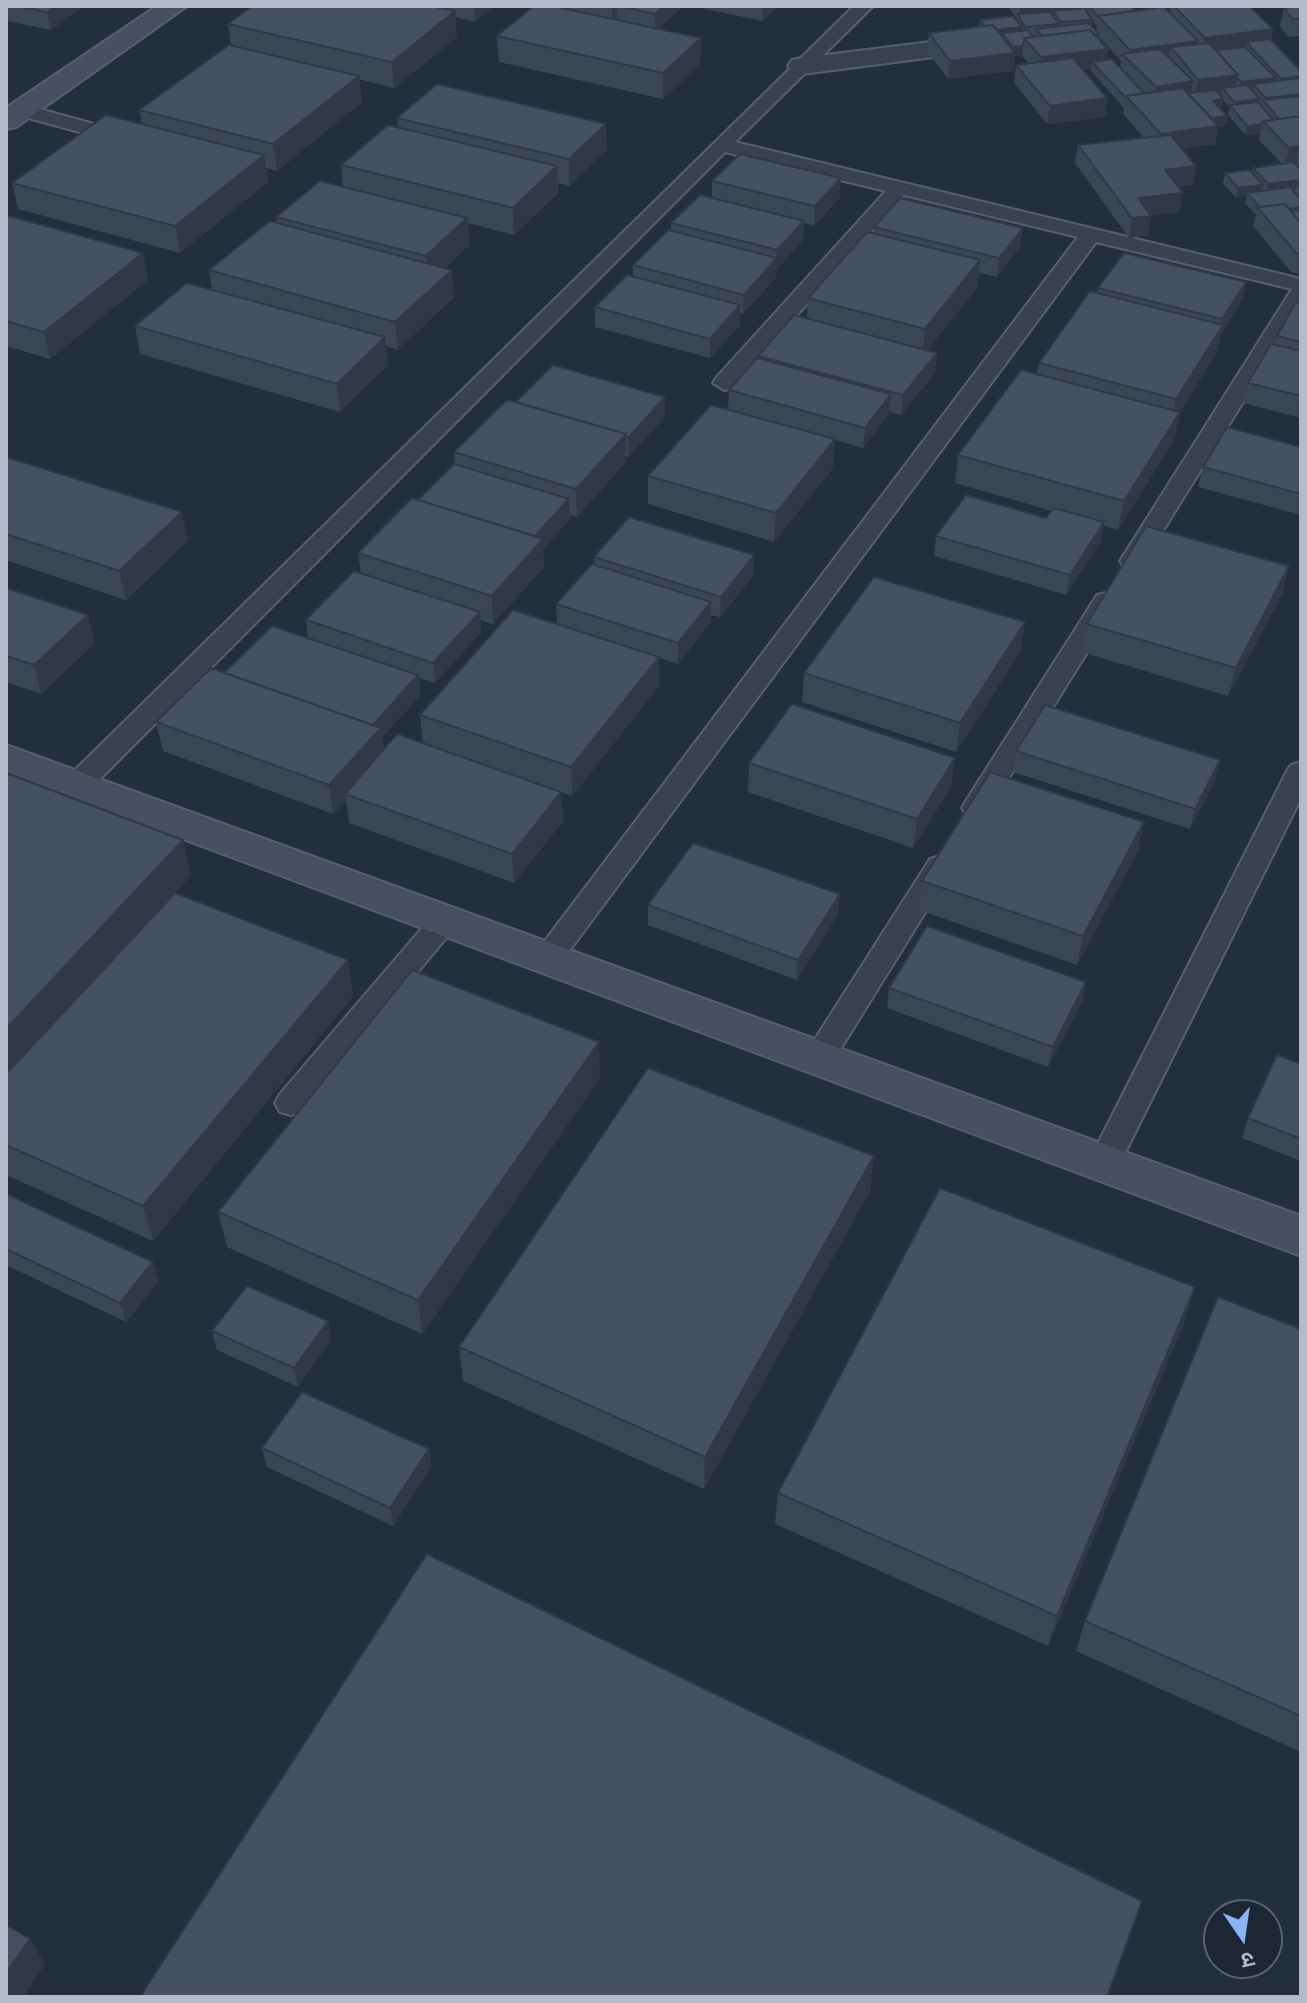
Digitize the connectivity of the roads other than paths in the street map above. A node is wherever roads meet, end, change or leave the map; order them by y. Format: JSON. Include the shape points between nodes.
{"nodes":[{"id":1,"x":174,"y":6,"type":"edge"},
{"id":2,"x":864,"y":6,"type":"edge"},
{"id":3,"x":1005,"y":41,"type":"edge"},
{"id":4,"x":802,"y":66,"type":"junction"},
{"id":5,"x":14,"y":115,"type":"edge"},
{"id":6,"x":147,"y":144,"type":"edge"},
{"id":7,"x":721,"y":145,"type":"junction"},
{"id":8,"x":900,"y":188,"type":"junction"},
{"id":9,"x":1090,"y":235,"type":"junction"},
{"id":10,"x":1301,"y":285,"type":"edge"},
{"id":11,"x":1301,"y":292,"type":"edge"},
{"id":12,"x":724,"y":383,"type":"dead end"},
{"id":13,"x":6,"y":758,"type":"edge"},
{"id":14,"x":1301,"y":771,"type":"edge"},
{"id":15,"x":78,"y":784,"type":"junction"},
{"id":16,"x":445,"y":920,"type":"junction"},
{"id":17,"x":548,"y":958,"type":"junction"},
{"id":18,"x":819,"y":1058,"type":"junction"},
{"id":19,"x":291,"y":1103,"type":"dead end"},
{"id":20,"x":1104,"y":1163,"type":"junction"},
{"id":21,"x":1301,"y":1236,"type":"edge"}],
"edges":[{"from":1,"to":5,"type":"street"},
{"from":2,"to":4,"type":"lane"},
{"from":3,"to":4,"type":"street"},
{"from":4,"to":7,"type":"lane"},
{"from":5,"to":6,"type":"lane"},
{"from":7,"to":8,"type":"lane"},
{"from":7,"to":15,"type":"lane"},
{"from":8,"to":9,"type":"lane"},
{"from":8,"to":12,"type":"lane"},
{"from":9,"to":10,"type":"lane"},
{"from":9,"to":17,"type":"lane"},
{"from":11,"to":18,"type":"lane"},
{"from":13,"to":15,"type":"street"},
{"from":14,"to":20,"type":"lane"},
{"from":15,"to":16,"type":"street"},
{"from":16,"to":17,"type":"street"},
{"from":16,"to":19,"type":"lane"},
{"from":17,"to":18,"type":"street"},
{"from":18,"to":20,"type":"street"},
{"from":20,"to":21,"type":"street"}]}
